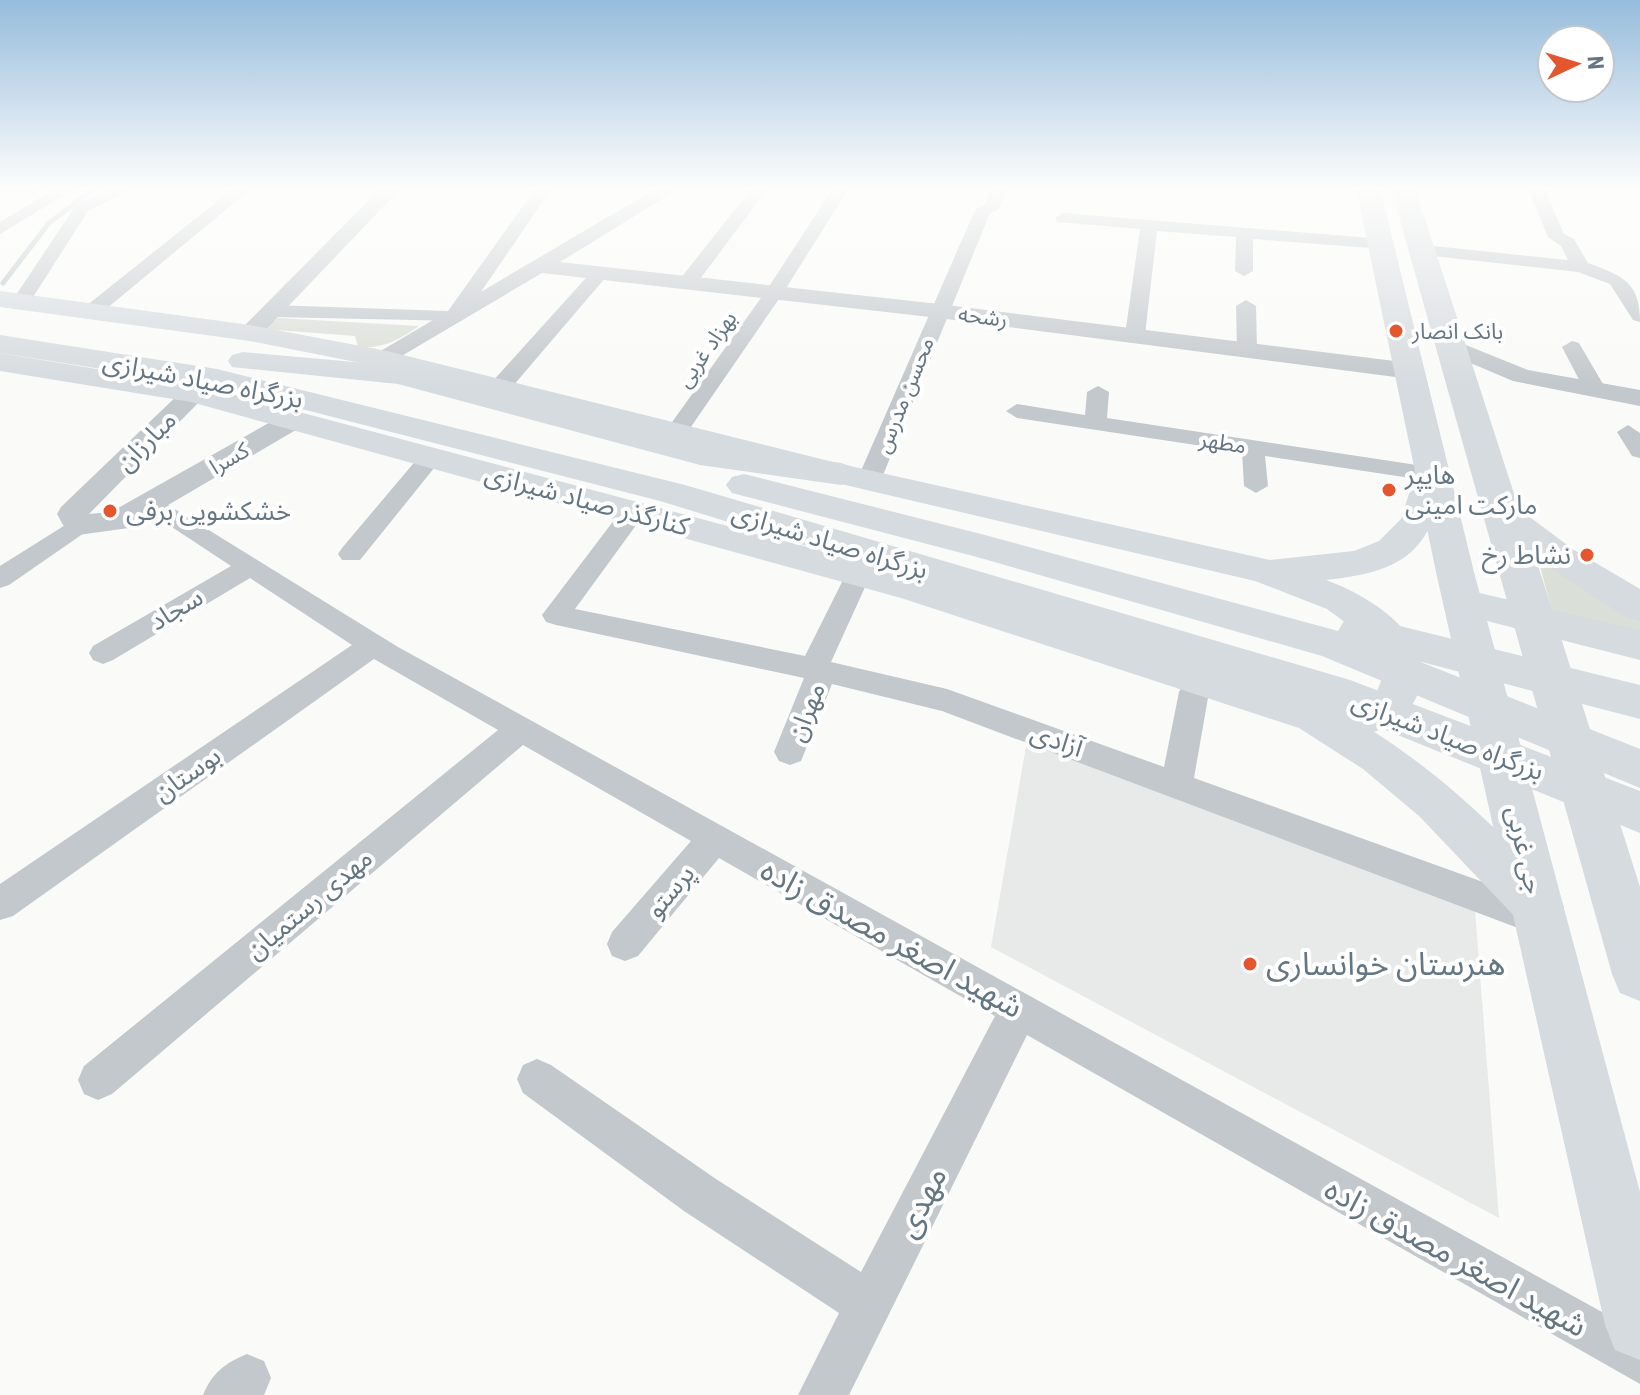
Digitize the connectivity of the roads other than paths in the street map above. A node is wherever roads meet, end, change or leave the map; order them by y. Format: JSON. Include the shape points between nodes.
{"nodes":[{"id":1,"x":48,"y":253,"type":"edge"},
{"id":2,"x":163,"y":253,"type":"edge"},
{"id":3,"x":331,"y":253,"type":"edge"},
{"id":4,"x":503,"y":253,"type":"edge"},
{"id":5,"x":569,"y":253,"type":"edge"},
{"id":6,"x":575,"y":253,"type":"edge"},
{"id":7,"x":593,"y":253,"type":"edge"},
{"id":8,"x":710,"y":253,"type":"edge"},
{"id":9,"x":799,"y":253,"type":"edge"},
{"id":10,"x":964,"y":253,"type":"edge"},
{"id":11,"x":1145,"y":253,"type":"edge"},
{"id":12,"x":1244,"y":253,"type":"edge"},
{"id":13,"x":1385,"y":253,"type":"edge"},
{"id":14,"x":1425,"y":253,"type":"edge"},
{"id":15,"x":1453,"y":253,"type":"edge"},
{"id":16,"x":1573,"y":253,"type":"edge"},
{"id":17,"x":547,"y":267,"type":"junction"},
{"id":18,"x":1581,"y":267,"type":"junction"},
{"id":19,"x":1244,"y":271,"type":"dead end"},
{"id":20,"x":600,"y":273,"type":"junction"},
{"id":21,"x":687,"y":283,"type":"junction"},
{"id":22,"x":774,"y":293,"type":"junction"},
{"id":23,"x":1246,"y":306,"type":"dead end"},
{"id":24,"x":7,"y":307,"type":"edge"},
{"id":25,"x":93,"y":310,"type":"junction"},
{"id":26,"x":939,"y":311,"type":"junction"},
{"id":27,"x":1640,"y":316,"type":"edge"},
{"id":28,"x":461,"y":319,"type":"junction"},
{"id":29,"x":1135,"y":335,"type":"junction"},
{"id":30,"x":0,"y":344,"type":"edge"},
{"id":31,"x":1451,"y":346,"type":"junction"},
{"id":32,"x":1572,"y":347,"type":"dead end"},
{"id":33,"x":1247,"y":350,"type":"junction"},
{"id":34,"x":235,"y":355,"type":"junction"},
{"id":35,"x":379,"y":359,"type":"junction"},
{"id":36,"x":0,"y":362,"type":"edge"},
{"id":37,"x":419,"y":368,"type":"junction"},
{"id":38,"x":1411,"y":371,"type":"junction"},
{"id":39,"x":499,"y":388,"type":"junction"},
{"id":40,"x":1588,"y":390,"type":"junction"},
{"id":41,"x":1098,"y":392,"type":"dead end"},
{"id":42,"x":1464,"y":393,"type":"junction"},
{"id":43,"x":1640,"y":398,"type":"edge"},
{"id":44,"x":1017,"y":411,"type":"dead end"},
{"id":45,"x":292,"y":421,"type":"junction"},
{"id":46,"x":1084,"y":428,"type":"junction"},
{"id":47,"x":676,"y":432,"type":"junction"},
{"id":48,"x":1253,"y":447,"type":"junction"},
{"id":49,"x":431,"y":457,"type":"junction"},
{"id":50,"x":1431,"y":470,"type":"junction"},
{"id":51,"x":855,"y":477,"type":"junction"},
{"id":52,"x":1256,"y":486,"type":"dead end"},
{"id":53,"x":152,"y":503,"type":"junction"},
{"id":54,"x":633,"y":513,"type":"junction"},
{"id":55,"x":1504,"y":515,"type":"junction"},
{"id":56,"x":78,"y":525,"type":"junction"},
{"id":57,"x":985,"y":547,"type":"junction"},
{"id":58,"x":351,"y":554,"type":"dead end"},
{"id":59,"x":250,"y":566,"type":"junction"},
{"id":60,"x":848,"y":571,"type":"junction"},
{"id":61,"x":1264,"y":571,"type":"junction"},
{"id":62,"x":0,"y":579,"type":"edge"},
{"id":63,"x":1640,"y":607,"type":"edge"},
{"id":64,"x":1467,"y":620,"type":"junction"},
{"id":65,"x":1539,"y":640,"type":"junction"},
{"id":66,"x":373,"y":645,"type":"junction"},
{"id":67,"x":1640,"y":645,"type":"edge"},
{"id":68,"x":103,"y":653,"type":"dead end"},
{"id":69,"x":1640,"y":667,"type":"edge"},
{"id":70,"x":818,"y":670,"type":"junction"},
{"id":71,"x":1194,"y":692,"type":"dead end"},
{"id":72,"x":1640,"y":702,"type":"edge"},
{"id":73,"x":1304,"y":713,"type":"junction"},
{"id":74,"x":521,"y":729,"type":"junction"},
{"id":75,"x":790,"y":752,"type":"dead end"},
{"id":76,"x":1640,"y":769,"type":"edge"},
{"id":77,"x":1177,"y":783,"type":"junction"},
{"id":78,"x":1617,"y":818,"type":"edge"},
{"id":79,"x":715,"y":838,"type":"junction"},
{"id":80,"x":0,"y":904,"type":"edge"},
{"id":81,"x":1540,"y":914,"type":"junction"},
{"id":82,"x":625,"y":944,"type":"dead end"},
{"id":83,"x":1637,"y":962,"type":"edge"},
{"id":84,"x":1019,"y":1010,"type":"junction"},
{"id":85,"x":537,"y":1079,"type":"dead end"},
{"id":86,"x":98,"y":1080,"type":"dead end"},
{"id":87,"x":869,"y":1305,"type":"junction"},
{"id":88,"x":1640,"y":1325,"type":"edge"},
{"id":89,"x":1640,"y":1360,"type":"edge"},
{"id":90,"x":823,"y":1395,"type":"edge"}],
"edges":[{"from":1,"to":24,"type":"street"},
{"from":2,"to":25,"type":"street"},
{"from":3,"to":34,"type":"street"},
{"from":4,"to":28,"type":"street"},
{"from":5,"to":17,"type":"street"},
{"from":6,"to":17,"type":"street"},
{"from":7,"to":20,"type":"street"},
{"from":8,"to":21,"type":"street"},
{"from":9,"to":22,"type":"street","name":"بهزاد غربی"},
{"from":10,"to":26,"type":"street","name":"محسن مدرس"},
{"from":11,"to":29,"type":"street"},
{"from":12,"to":19,"type":"street"},
{"from":13,"to":38,"type":"main road","name":"جی غربی"},
{"from":14,"to":31,"type":"main road"},
{"from":15,"to":18,"type":"street"},
{"from":16,"to":18,"type":"street"},
{"from":17,"to":20,"type":"street","name":"رشحه"},
{"from":17,"to":28,"type":"street"},
{"from":18,"to":27,"type":"street","via":[[1617,280]]},
{"from":20,"to":21,"type":"street","name":"رشحه"},
{"from":20,"to":39,"type":"street"},
{"from":21,"to":22,"type":"street","name":"رشحه"},
{"from":22,"to":26,"type":"street","name":"رشحه"},
{"from":22,"to":47,"type":"street","name":"بهزاد غربی"},
{"from":23,"to":33,"type":"street"},
{"from":24,"to":25,"type":"main road","name":"کنارگذر صیاد شیرازی"},
{"from":24,"to":34,"type":"main road","name":"بزرگراه صیاد شیرازی"},
{"from":25,"to":34,"type":"main road","name":"کنارگذر صیاد شیرازی"},
{"from":26,"to":29,"type":"street","name":"رشحه"},
{"from":26,"to":51,"type":"street","name":"محسن مدرس"},
{"from":28,"to":34,"type":"street"},
{"from":28,"to":35,"type":"street"},
{"from":28,"to":37,"type":"street","via":[[424,354]]},
{"from":29,"to":33,"type":"street","name":"رشحه"},
{"from":30,"to":34,"type":"main road","name":"بزرگراه صیاد شیرازی"},
{"from":31,"to":40,"type":"street","via":[[1493,367]]},
{"from":31,"to":42,"type":"main road"},
{"from":32,"to":40,"type":"street"},
{"from":33,"to":38,"type":"street","name":"رشحه"},
{"from":34,"to":35,"type":"main road","name":"کنارگذر صیاد شیرازی"},
{"from":34,"to":36,"type":"main road","name":"کنارگذر صیاد شیرازی"},
{"from":34,"to":45,"type":"main road","name":"کنارگذر صیاد شیرازی"},
{"from":34,"to":51,"type":"main road","via":[[399,375],[700,455]]},
{"from":34,"to":56,"type":"street","name":"مبارزان","via":[[72,514]]},
{"from":34,"to":57,"type":"main road","name":"بزرگراه صیاد شیرازی"},
{"from":34,"to":60,"type":"main road","via":[[366,427],[728,525]]},
{"from":34,"to":78,"type":"main road","name":"بزرگراه صیاد شیرازی","via":[[672,493],[1320,687]]},
{"from":35,"to":37,"type":"main road","name":"کنارگذر صیاد شیرازی"},
{"from":37,"to":39,"type":"main road","name":"کنارگذر صیاد شیرازی"},
{"from":38,"to":50,"type":"main road","name":"جی غربی"},
{"from":39,"to":47,"type":"main road","name":"کنارگذر صیاد شیرازی"},
{"from":40,"to":42,"type":"street","via":[[1497,388]]},
{"from":40,"to":43,"type":"street"},
{"from":41,"to":46,"type":"street"},
{"from":42,"to":55,"type":"main road"},
{"from":44,"to":46,"type":"street","name":"مطهر"},
{"from":45,"to":49,"type":"main road","name":"کنارگذر صیاد شیرازی"},
{"from":45,"to":53,"type":"street","name":"کسرا"},
{"from":46,"to":48,"type":"street","name":"مطهر"},
{"from":47,"to":51,"type":"main road","name":"کنارگذر صیاد شیرازی"},
{"from":48,"to":50,"type":"street","name":"مطهر"},
{"from":48,"to":52,"type":"street"},
{"from":49,"to":54,"type":"main road","name":"کنارگذر صیاد شیرازی"},
{"from":49,"to":58,"type":"street"},
{"from":50,"to":61,"type":"main road","via":[[1418,521],[1401,543],[1362,562]]},
{"from":50,"to":64,"type":"main road","name":"جی غربی"},
{"from":51,"to":61,"type":"main road","name":"کنارگذر صیاد شیرازی"},
{"from":53,"to":56,"type":"street","name":"کسرا","via":[[118,521]]},
{"from":53,"to":59,"type":"street","name":"شهید اصغر مصدق زاده"},
{"from":54,"to":60,"type":"main road","name":"کنارگذر صیاد شیرازی"},
{"from":54,"to":70,"type":"street","name":"آزادی","via":[[556,615]]},
{"from":55,"to":63,"type":"main road","via":[[1560,559]]},
{"from":55,"to":65,"type":"main road"},
{"from":56,"to":62,"type":"street"},
{"from":57,"to":72,"type":"main road","via":[[1321,622]]},
{"from":57,"to":76,"type":"main road","name":"بزرگراه صیاد شیرازی","via":[[1335,645]]},
{"from":59,"to":66,"type":"street","name":"شهید اصغر مصدق زاده"},
{"from":59,"to":68,"type":"street","name":"سجاد"},
{"from":60,"to":70,"type":"street","name":"مهران"},
{"from":60,"to":73,"type":"main road","name":"کنارگذر صیاد شیرازی","via":[[1028,622]]},
{"from":61,"to":73,"type":"main road","via":[[1341,600],[1379,627],[1398,653],[1402,681],[1393,702],[1371,716],[1353,719]]},
{"from":64,"to":65,"type":"main road"},
{"from":64,"to":81,"type":"main road","name":"جی غربی"},
{"from":65,"to":67,"type":"main road"},
{"from":65,"to":69,"type":"main road"},
{"from":65,"to":78,"type":"main road"},
{"from":66,"to":74,"type":"street","name":"شهید اصغر مصدق زاده"},
{"from":66,"to":80,"type":"street","name":"بوستان"},
{"from":70,"to":75,"type":"street","name":"مهران"},
{"from":70,"to":77,"type":"street","name":"آزادی","via":[[947,701]]},
{"from":71,"to":77,"type":"street"},
{"from":73,"to":81,"type":"main road","via":[[1347,734],[1439,805]]},
{"from":74,"to":79,"type":"street","name":"شهید اصغر مصدق زاده"},
{"from":74,"to":86,"type":"street","name":"مهدی رستمیان"},
{"from":77,"to":81,"type":"street","name":"آزادی"},
{"from":78,"to":83,"type":"main road"},
{"from":79,"to":82,"type":"street","name":"پرستو"},
{"from":79,"to":84,"type":"street","name":"شهید اصغر مصدق زاده"},
{"from":81,"to":88,"type":"main road","name":"جی غربی"},
{"from":84,"to":87,"type":"street","name":"مهدی"},
{"from":84,"to":89,"type":"street","name":"شهید اصغر مصدق زاده"},
{"from":85,"to":87,"type":"street","via":[[700,1195]]},
{"from":87,"to":90,"type":"street","name":"مهدی"}]}
